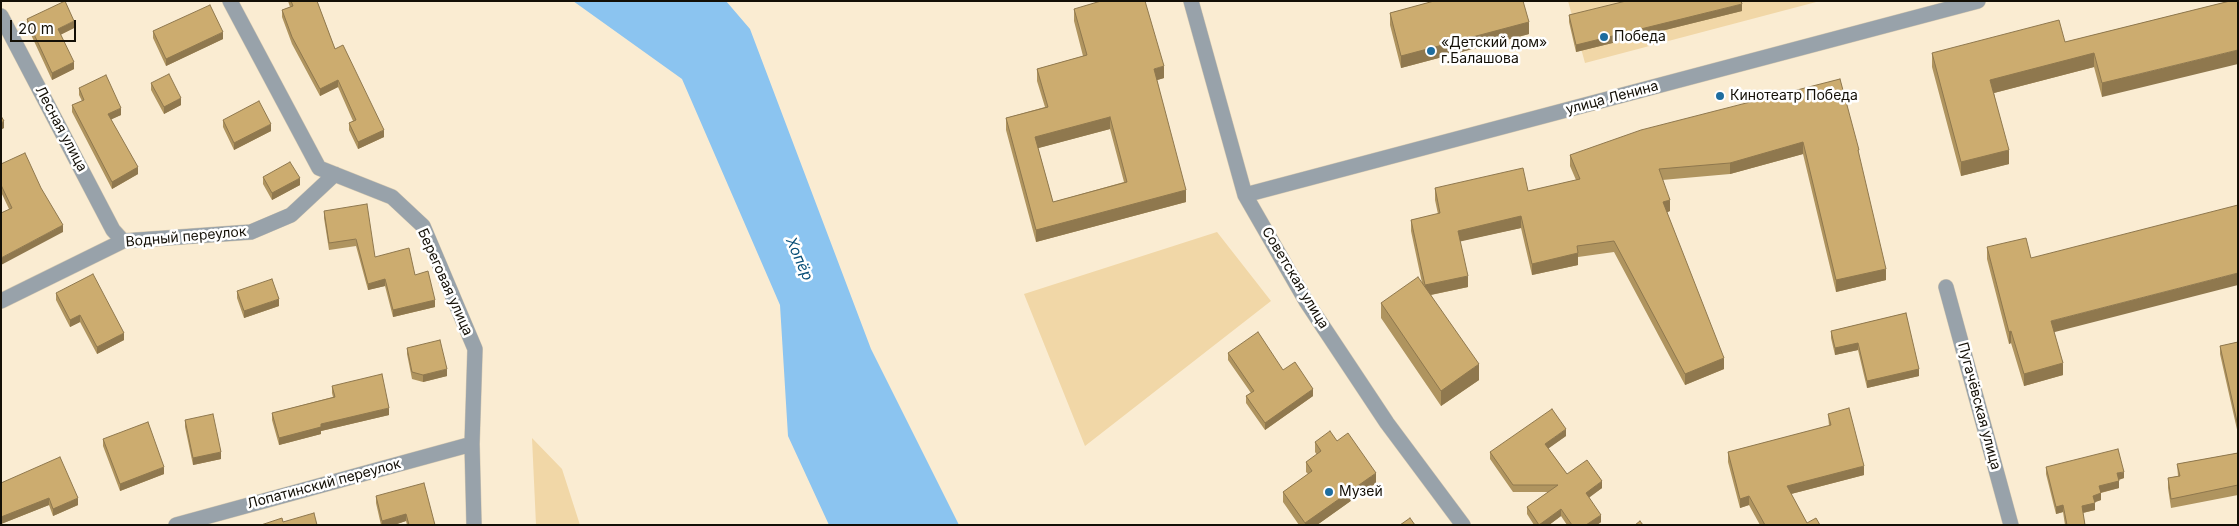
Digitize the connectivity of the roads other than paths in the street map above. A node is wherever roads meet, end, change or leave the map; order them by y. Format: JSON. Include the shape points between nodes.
{"nodes":[{"id":1,"x":230,"y":1,"type":"edge"},
{"id":2,"x":1191,"y":1,"type":"edge"},
{"id":3,"x":1978,"y":1,"type":"edge"},
{"id":4,"x":1,"y":16,"type":"edge"},
{"id":5,"x":335,"y":174,"type":"junction"},
{"id":6,"x":1245,"y":195,"type":"junction"},
{"id":7,"x":123,"y":241,"type":"junction"},
{"id":8,"x":1946,"y":287,"type":"dead end"},
{"id":9,"x":1,"y":301,"type":"edge"},
{"id":10,"x":472,"y":444,"type":"junction"},
{"id":11,"x":176,"y":525,"type":"edge"},
{"id":12,"x":474,"y":525,"type":"edge"},
{"id":13,"x":1462,"y":525,"type":"edge"},
{"id":14,"x":2011,"y":525,"type":"edge"}],
"edges":[{"from":1,"to":5,"type":"street","name":"Береговая улица","via":[[320,168]]},
{"from":2,"to":6,"type":"street","name":"Советская улица"},
{"from":3,"to":6,"type":"street","name":"улица Ленина"},
{"from":4,"to":7,"type":"street","name":"Лесная улица","via":[[113,230]]},
{"from":5,"to":7,"type":"street","name":"Водный переулок","via":[[291,216],[251,232]]},
{"from":5,"to":10,"type":"street","name":"Береговая улица","via":[[392,196],[423,226],[475,349]]},
{"from":6,"to":13,"type":"street","name":"Советская улица","via":[[1306,301],[1387,423]]},
{"from":7,"to":9,"type":"street","name":"Водный переулок"},
{"from":8,"to":14,"type":"street","name":"Пугачёвская улица"},
{"from":10,"to":11,"type":"street","name":"Лопатинский переулок"},
{"from":10,"to":12,"type":"street","name":"Береговая улица"}]}
